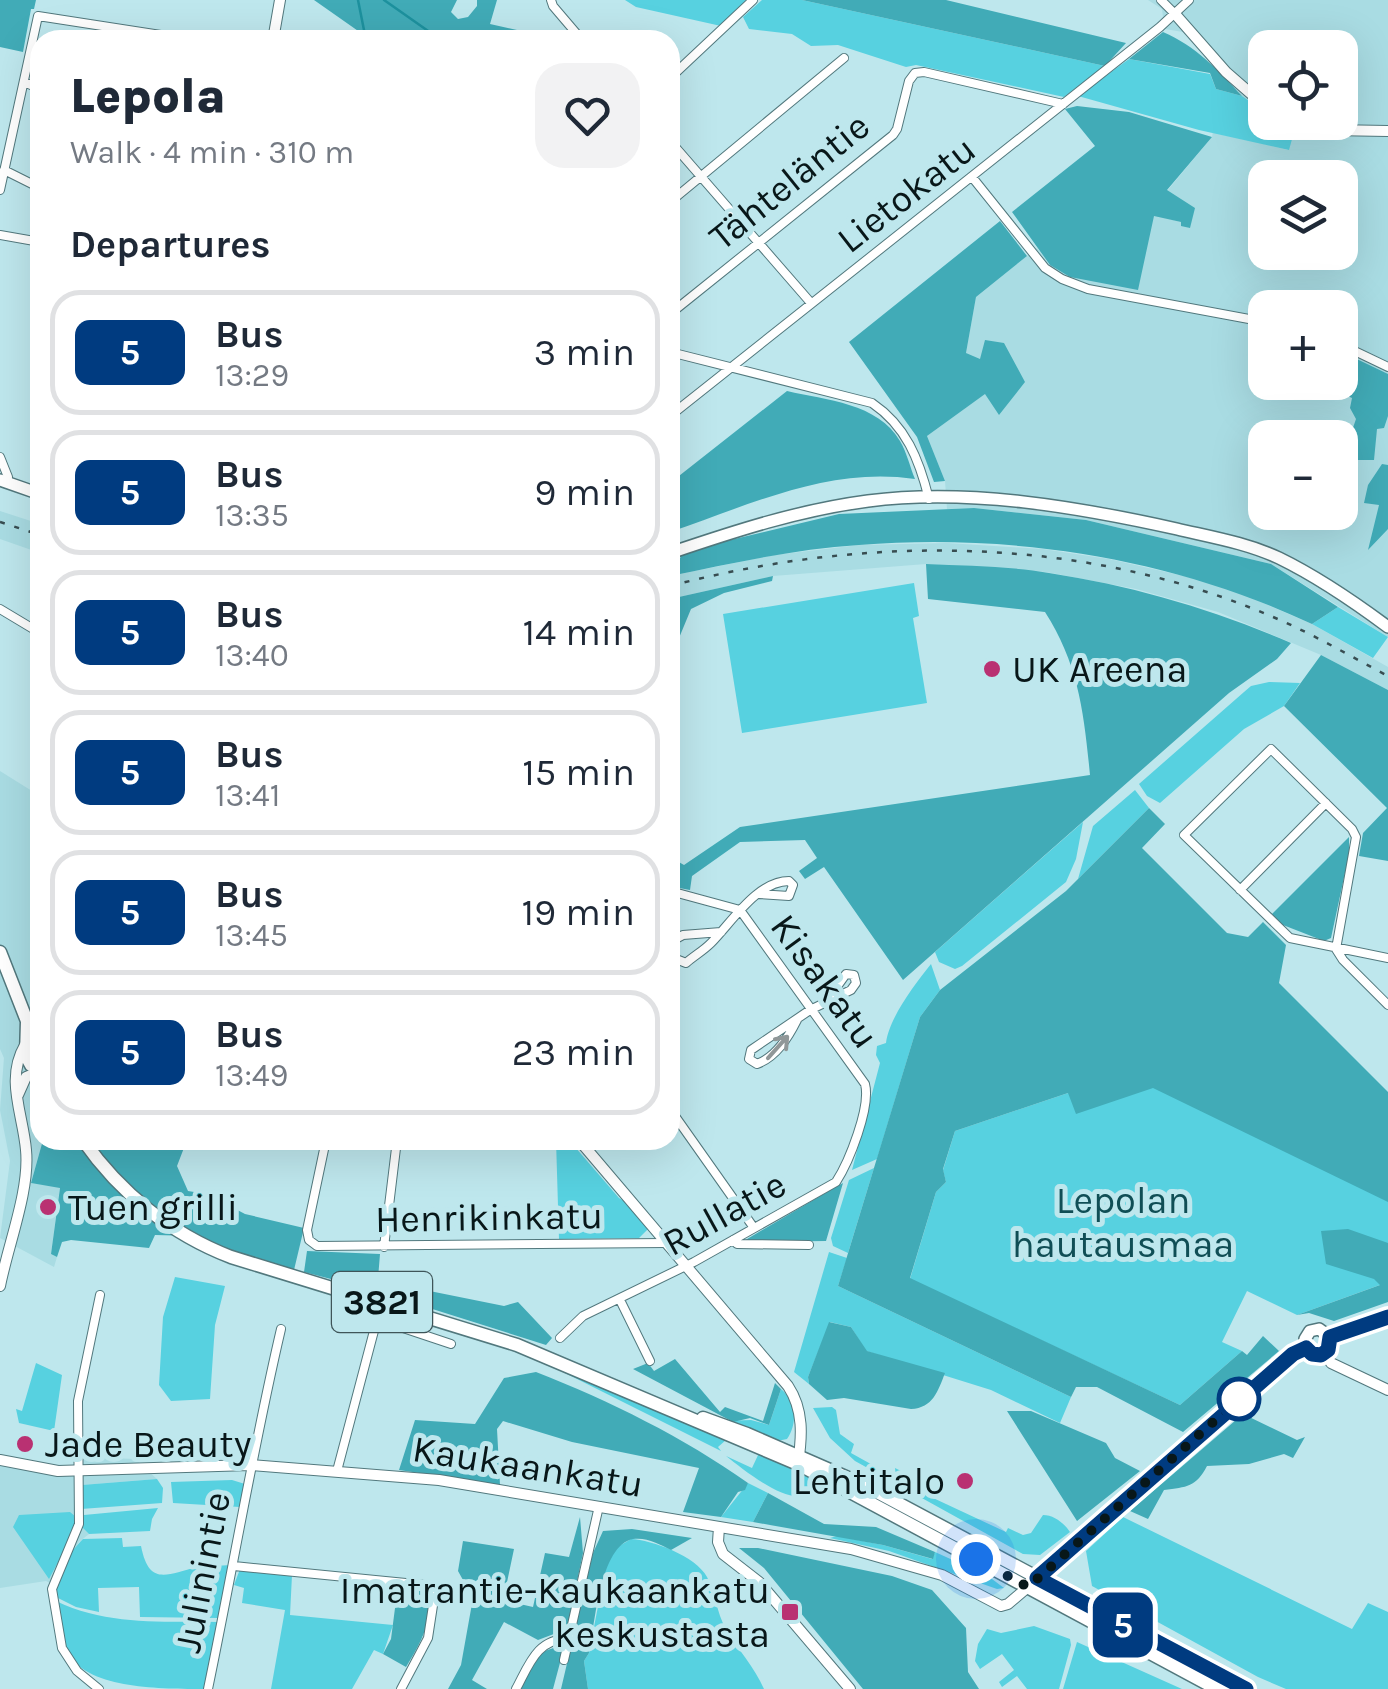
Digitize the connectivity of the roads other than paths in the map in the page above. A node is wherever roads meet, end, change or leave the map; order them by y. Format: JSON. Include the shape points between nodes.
{"nodes":[{"id":1,"x":280,"y":0,"type":"edge"},
{"id":2,"x":551,"y":0,"type":"edge"},
{"id":3,"x":753,"y":0,"type":"edge"},
{"id":4,"x":1161,"y":0,"type":"edge"},
{"id":5,"x":1190,"y":0,"type":"edge"},
{"id":6,"x":1175,"y":14,"type":"junction"},
{"id":7,"x":35,"y":30,"type":"edge"},
{"id":8,"x":114,"y":30,"type":"edge"},
{"id":9,"x":275,"y":30,"type":"edge"},
{"id":10,"x":573,"y":30,"type":"edge"},
{"id":11,"x":30,"y":54,"type":"edge"},
{"id":12,"x":844,"y":58,"type":"dead end"},
{"id":13,"x":680,"y":69,"type":"edge"},
{"id":14,"x":24,"y":82,"type":"junction"},
{"id":15,"x":30,"y":85,"type":"edge"},
{"id":16,"x":1248,"y":91,"type":"edge"},
{"id":17,"x":1063,"y":104,"type":"junction"},
{"id":18,"x":1358,"y":130,"type":"edge"},
{"id":19,"x":1388,"y":131,"type":"edge"},
{"id":20,"x":680,"y":152,"type":"edge"},
{"id":21,"x":4,"y":170,"type":"junction"},
{"id":22,"x":701,"y":176,"type":"junction"},
{"id":23,"x":972,"y":177,"type":"junction"},
{"id":24,"x":30,"y":183,"type":"edge"},
{"id":25,"x":0,"y":190,"type":"edge"},
{"id":26,"x":680,"y":194,"type":"edge"},
{"id":27,"x":0,"y":235,"type":"edge"},
{"id":28,"x":30,"y":240,"type":"edge"},
{"id":29,"x":757,"y":241,"type":"junction"},
{"id":30,"x":811,"y":304,"type":"junction"},
{"id":31,"x":680,"y":306,"type":"edge"},
{"id":32,"x":1248,"y":319,"type":"edge"},
{"id":33,"x":1358,"y":353,"type":"edge"},
{"id":34,"x":680,"y":354,"type":"edge"},
{"id":35,"x":732,"y":366,"type":"junction"},
{"id":36,"x":1388,"y":367,"type":"edge"},
{"id":37,"x":680,"y":408,"type":"edge"},
{"id":38,"x":0,"y":457,"type":"edge"},
{"id":39,"x":4,"y":482,"type":"edge"},
{"id":40,"x":30,"y":491,"type":"edge"},
{"id":41,"x":928,"y":498,"type":"junction"},
{"id":42,"x":680,"y":550,"type":"edge"},
{"id":43,"x":0,"y":610,"type":"edge"},
{"id":44,"x":1386,"y":622,"type":"edge"},
{"id":45,"x":30,"y":628,"type":"edge"},
{"id":46,"x":1326,"y":803,"type":"junction"},
{"id":47,"x":1240,"y":890,"type":"junction"},
{"id":48,"x":680,"y":894,"type":"edge"},
{"id":49,"x":760,"y":894,"type":"dead end"},
{"id":50,"x":740,"y":910,"type":"junction"},
{"id":51,"x":721,"y":932,"type":"junction"},
{"id":52,"x":680,"y":938,"type":"edge"},
{"id":53,"x":0,"y":944,"type":"edge"},
{"id":54,"x":1336,"y":949,"type":"junction"},
{"id":55,"x":0,"y":952,"type":"edge"},
{"id":56,"x":1388,"y":958,"type":"edge"},
{"id":57,"x":680,"y":961,"type":"edge"},
{"id":58,"x":826,"y":1002,"type":"dead end"},
{"id":59,"x":1388,"y":1005,"type":"edge"},
{"id":60,"x":30,"y":1006,"type":"edge"},
{"id":61,"x":810,"y":1010,"type":"junction"},
{"id":62,"x":798,"y":1020,"type":"junction"},
{"id":63,"x":30,"y":1038,"type":"edge"},
{"id":64,"x":26,"y":1043,"type":"junction"},
{"id":65,"x":30,"y":1063,"type":"edge"},
{"id":66,"x":30,"y":1074,"type":"edge"},
{"id":67,"x":868,"y":1096,"type":"joint"},
{"id":68,"x":17,"y":1100,"type":"junction"},
{"id":69,"x":680,"y":1123,"type":"edge"},
{"id":70,"x":94,"y":1150,"type":"edge"},
{"id":71,"x":324,"y":1150,"type":"edge"},
{"id":72,"x":396,"y":1150,"type":"edge"},
{"id":73,"x":588,"y":1150,"type":"edge"},
{"id":74,"x":754,"y":1228,"type":"junction"},
{"id":75,"x":666,"y":1242,"type":"junction"},
{"id":76,"x":735,"y":1242,"type":"junction"},
{"id":77,"x":809,"y":1246,"type":"dead end"},
{"id":78,"x":384,"y":1247,"type":"junction"},
{"id":79,"x":686,"y":1266,"type":"junction"},
{"id":80,"x":0,"y":1286,"type":"edge"},
{"id":81,"x":100,"y":1294,"type":"dead end"},
{"id":82,"x":620,"y":1300,"type":"junction"},
{"id":83,"x":1388,"y":1317,"type":"edge"},
{"id":84,"x":280,"y":1329,"type":"dead end"},
{"id":85,"x":1330,"y":1337,"type":"junction"},
{"id":86,"x":560,"y":1338,"type":"dead end"},
{"id":87,"x":451,"y":1344,"type":"dead end"},
{"id":88,"x":1306,"y":1348,"type":"junction"},
{"id":89,"x":1325,"y":1353,"type":"junction"},
{"id":90,"x":650,"y":1361,"type":"dead end"},
{"id":91,"x":1388,"y":1390,"type":"edge"},
{"id":92,"x":0,"y":1460,"type":"edge"},
{"id":93,"x":799,"y":1460,"type":"junction"},
{"id":94,"x":250,"y":1465,"type":"junction"},
{"id":95,"x":78,"y":1470,"type":"junction"},
{"id":96,"x":337,"y":1471,"type":"junction"},
{"id":97,"x":598,"y":1506,"type":"junction"},
{"id":98,"x":719,"y":1527,"type":"junction"},
{"id":99,"x":234,"y":1566,"type":"junction"},
{"id":100,"x":1032,"y":1583,"type":"junction"},
{"id":101,"x":569,"y":1639,"type":"junction"},
{"id":102,"x":564,"y":1660,"type":"dead end"},
{"id":103,"x":99,"y":1689,"type":"edge"},
{"id":104,"x":208,"y":1689,"type":"edge"},
{"id":105,"x":401,"y":1689,"type":"edge"},
{"id":106,"x":516,"y":1689,"type":"edge"},
{"id":107,"x":850,"y":1689,"type":"edge"},
{"id":108,"x":1217,"y":1689,"type":"edge"},
{"id":109,"x":1246,"y":1689,"type":"edge"}],
"edges":[{"from":1,"to":9,"type":"street"},
{"from":2,"to":10,"type":"street"},
{"from":3,"to":13,"type":"street"},
{"from":4,"to":6,"type":"street"},
{"from":5,"to":6,"type":"street","name":"Lietokatu"},
{"from":6,"to":16,"type":"street"},
{"from":6,"to":17,"type":"street","name":"Lietokatu"},
{"from":7,"to":8,"type":"street","via":[[38,16]]},
{"from":11,"to":14,"type":"street"},
{"from":12,"to":22,"type":"street"},
{"from":14,"to":15,"type":"street"},
{"from":14,"to":21,"type":"street"},
{"from":17,"to":23,"type":"street","name":"Lietokatu"},
{"from":17,"to":29,"type":"street","name":"Tähteläntie","via":[[915,73],[892,135]]},
{"from":18,"to":19,"type":"street"},
{"from":20,"to":22,"type":"street"},
{"from":21,"to":24,"type":"street"},
{"from":21,"to":25,"type":"street"},
{"from":22,"to":26,"type":"street"},
{"from":22,"to":29,"type":"street"},
{"from":23,"to":30,"type":"street","name":"Lietokatu"},
{"from":23,"to":32,"type":"street","via":[[1062,280]]},
{"from":27,"to":28,"type":"street"},
{"from":29,"to":30,"type":"street"},
{"from":29,"to":31,"type":"street","name":"Tähteläntie"},
{"from":30,"to":35,"type":"street","name":"Lietokatu"},
{"from":33,"to":36,"type":"street"},
{"from":34,"to":35,"type":"street"},
{"from":35,"to":37,"type":"street","name":"Lietokatu"},
{"from":35,"to":41,"type":"street","via":[[872,402],[908,438]]},
{"from":38,"to":39,"type":"street"},
{"from":39,"to":40,"type":"main road"},
{"from":41,"to":42,"type":"main road","via":[[829,507]]},
{"from":41,"to":44,"type":"main road","via":[[1089,511],[1227,540],[1276,557]]},
{"from":43,"to":45,"type":"street"},
{"from":46,"to":47,"type":"street"},
{"from":46,"to":47,"type":"street","via":[[1271,749],[1184,834]]},
{"from":46,"to":54,"type":"street","via":[[1356,837]]},
{"from":47,"to":54,"type":"street","via":[[1290,938]]},
{"from":48,"to":50,"type":"street","name":"Kisakatu"},
{"from":49,"to":50,"type":"street"},
{"from":50,"to":51,"type":"street"},
{"from":50,"to":61,"type":"street","name":"Kisakatu"},
{"from":51,"to":52,"type":"street"},
{"from":51,"to":57,"type":"street","via":[[686,963]]},
{"from":53,"to":60,"type":"main road"},
{"from":54,"to":56,"type":"street"},
{"from":54,"to":59,"type":"street"},
{"from":55,"to":64,"type":"main road","via":[[28,1022]]},
{"from":58,"to":61,"type":"street"},
{"from":61,"to":62,"type":"street"},
{"from":61,"to":67,"type":"street","name":"Kisakatu"},
{"from":62,"to":62,"type":"street","one_way":true,"via":[[751,1050],[748,1059],[768,1059]]},
{"from":63,"to":64,"type":"main road"},
{"from":64,"to":65,"type":"main road"},
{"from":64,"to":68,"type":"street","via":[[15,1078]]},
{"from":66,"to":68,"type":"street"},
{"from":67,"to":74,"type":"street","name":"Rullatie","via":[[836,1182]]},
{"from":68,"to":80,"type":"street","via":[[28,1168]]},
{"from":69,"to":74,"type":"street"},
{"from":70,"to":93,"type":"main road","number":"3821","via":[[152,1214],[215,1251],[482,1332]]},
{"from":71,"to":78,"type":"street","name":"Henrikinkatu","via":[[307,1230],[313,1244]]},
{"from":72,"to":78,"type":"street"},
{"from":73,"to":75,"type":"street"},
{"from":74,"to":76,"type":"street","name":"Rullatie"},
{"from":75,"to":78,"type":"street","name":"Henrikinkatu"},
{"from":75,"to":79,"type":"street"},
{"from":76,"to":77,"type":"street"},
{"from":76,"to":79,"type":"street","name":"Rullatie"},
{"from":79,"to":82,"type":"street","name":"Rullatie"},
{"from":79,"to":93,"type":"street","via":[[796,1398]]},
{"from":81,"to":95,"type":"street","via":[[80,1385]]},
{"from":82,"to":86,"type":"street","name":"Rullatie","via":[[584,1316]]},
{"from":82,"to":90,"type":"street"},
{"from":83,"to":85,"type":"main road"},
{"from":84,"to":94,"type":"street","name":"Julinintie"},
{"from":85,"to":88,"type":"main road","via":[[1314,1329],[1306,1335]]},
{"from":85,"to":89,"type":"main road"},
{"from":87,"to":96,"type":"street","via":[[391,1324],[375,1327]]},
{"from":88,"to":89,"type":"main road"},
{"from":88,"to":100,"type":"main road","via":[[1252,1387]]},
{"from":89,"to":91,"type":"street","via":[[1331,1363]]},
{"from":92,"to":95,"type":"street","name":"Kaukaankatu"},
{"from":93,"to":100,"type":"main road","number":"3821"},
{"from":94,"to":95,"type":"street","name":"Kaukaankatu"},
{"from":94,"to":96,"type":"street","name":"Kaukaankatu"},
{"from":94,"to":99,"type":"street","name":"Julinintie"},
{"from":95,"to":103,"type":"street","via":[[79,1524],[52,1596],[62,1648]]},
{"from":96,"to":97,"type":"street","name":"Kaukaankatu"},
{"from":97,"to":98,"type":"street","name":"Kaukaankatu"},
{"from":97,"to":101,"type":"street"},
{"from":98,"to":100,"type":"street","name":"Kaukaankatu","via":[[889,1558],[942,1575],[1001,1606]]},
{"from":98,"to":107,"type":"street","via":[[723,1554],[759,1582]]},
{"from":99,"to":104,"type":"street","name":"Julinintie"},
{"from":99,"to":105,"type":"street","via":[[426,1585],[434,1598],[428,1638]]},
{"from":100,"to":108,"type":"main road","number":"3821"},
{"from":100,"to":109,"type":"main road","number":"3821"},
{"from":101,"to":102,"type":"street"},
{"from":101,"to":106,"type":"street","via":[[536,1651]]}]}
